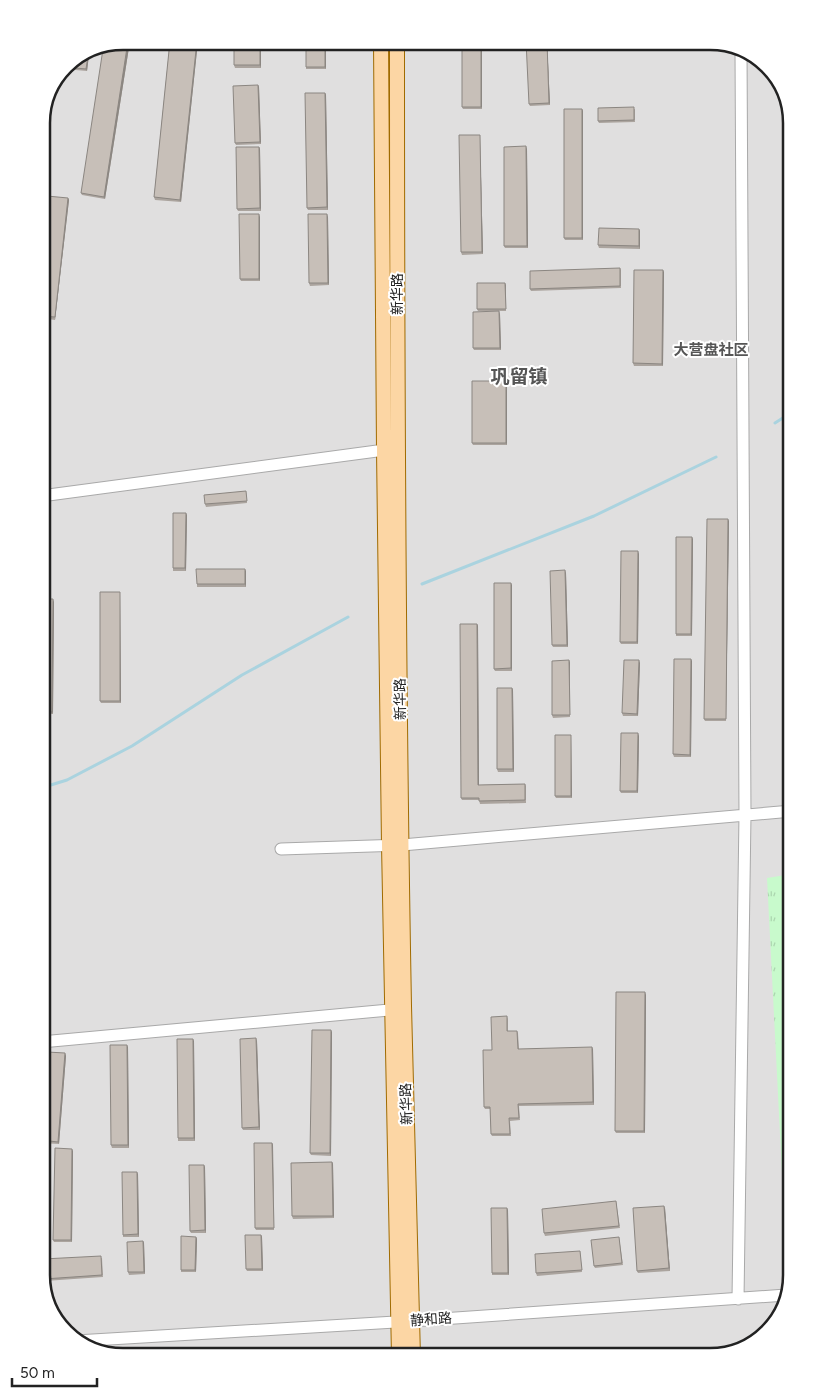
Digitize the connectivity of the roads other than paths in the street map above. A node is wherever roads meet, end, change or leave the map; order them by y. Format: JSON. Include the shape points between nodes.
{"nodes":[{"id":1,"x":381,"y":50,"type":"edge"},
{"id":2,"x":397,"y":50,"type":"edge"},
{"id":3,"x":742,"y":58,"type":"edge"},
{"id":4,"x":390,"y":449,"type":"junction"},
{"id":5,"x":50,"y":495,"type":"edge"},
{"id":6,"x":783,"y":812,"type":"edge"},
{"id":7,"x":745,"y":815,"type":"junction"},
{"id":8,"x":396,"y":845,"type":"junction"},
{"id":9,"x":281,"y":849,"type":"dead end"},
{"id":10,"x":398,"y":1009,"type":"junction"},
{"id":11,"x":50,"y":1041,"type":"edge"},
{"id":12,"x":780,"y":1295,"type":"edge"},
{"id":13,"x":738,"y":1298,"type":"junction"},
{"id":14,"x":406,"y":1321,"type":"junction"},
{"id":15,"x":91,"y":1340,"type":"edge"},
{"id":16,"x":401,"y":1348,"type":"edge"},
{"id":17,"x":411,"y":1348,"type":"edge"}],
"edges":[{"from":1,"to":4,"type":"main road","name":"新华路"},
{"from":2,"to":4,"type":"main road","name":"新华路"},
{"from":3,"to":7,"type":"street"},
{"from":4,"to":5,"type":"street"},
{"from":4,"to":8,"type":"main road","name":"新华路"},
{"from":6,"to":7,"type":"street"},
{"from":7,"to":8,"type":"street"},
{"from":7,"to":13,"type":"street"},
{"from":8,"to":9,"type":"street"},
{"from":8,"to":10,"type":"main road","name":"新华路"},
{"from":10,"to":11,"type":"street"},
{"from":10,"to":14,"type":"main road","name":"新华路"},
{"from":12,"to":13,"type":"street","name":"静和路"},
{"from":13,"to":14,"type":"street","name":"静和路"},
{"from":14,"to":15,"type":"street","name":"静和路"},
{"from":14,"to":16,"type":"main road","name":"新华路"},
{"from":14,"to":17,"type":"main road","name":"新华路"}]}
